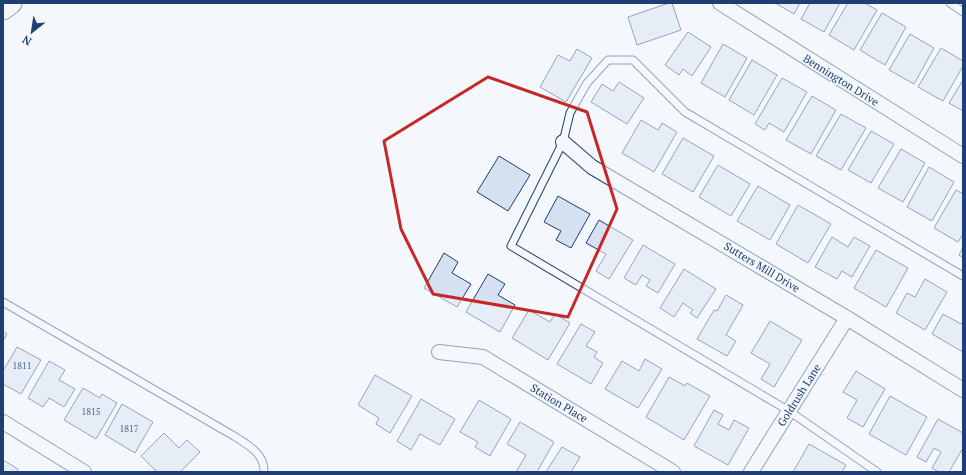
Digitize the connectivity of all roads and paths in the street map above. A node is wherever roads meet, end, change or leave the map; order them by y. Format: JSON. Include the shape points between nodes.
{"nodes":[{"id":1,"x":11,"y":3,"type":"edge"},
{"id":2,"x":720,"y":3,"type":"edge"},
{"id":3,"x":950,"y":3,"type":"edge"},
{"id":4,"x":3,"y":9,"type":"edge"},
{"id":5,"x":963,"y":12,"type":"edge"},
{"id":6,"x":563,"y":142,"type":"junction"},
{"id":7,"x":963,"y":156,"type":"edge"},
{"id":8,"x":963,"y":276,"type":"edge"},
{"id":9,"x":3,"y":302,"type":"edge"},
{"id":10,"x":847,"y":318,"type":"junction"},
{"id":11,"x":439,"y":352,"type":"dead end"},
{"id":12,"x":963,"y":390,"type":"edge"},
{"id":13,"x":789,"y":412,"type":"junction"},
{"id":14,"x":3,"y":422,"type":"edge"},
{"id":15,"x":84,"y":472,"type":"edge"},
{"id":16,"x":264,"y":472,"type":"edge"},
{"id":17,"x":673,"y":472,"type":"edge"},
{"id":18,"x":751,"y":472,"type":"edge"},
{"id":19,"x":877,"y":472,"type":"edge"}],
"edges":[{"from":1,"to":4,"type":"main road"},
{"from":2,"to":7,"type":"street","name":"Bennington Drive"},
{"from":3,"to":5,"type":"lane"},
{"from":6,"to":8,"type":"lane","via":[[570,112],[587,83],[608,60],[633,60],[685,112]]},
{"from":6,"to":10,"type":"street","name":"Sutters Mill Drive","via":[[592,167]]},
{"from":6,"to":13,"type":"lane","via":[[511,246]]},
{"from":9,"to":16,"type":"lane","via":[[234,436],[257,452]]},
{"from":10,"to":12,"type":"street","name":"Sutters Mill Drive"},
{"from":10,"to":13,"type":"street","name":"Goldrush Lane"},
{"from":11,"to":17,"type":"street","name":"Station Place","via":[[483,357]]},
{"from":13,"to":18,"type":"street","name":"Goldrush Lane"},
{"from":13,"to":19,"type":"lane"},
{"from":14,"to":15,"type":"street"}]}
